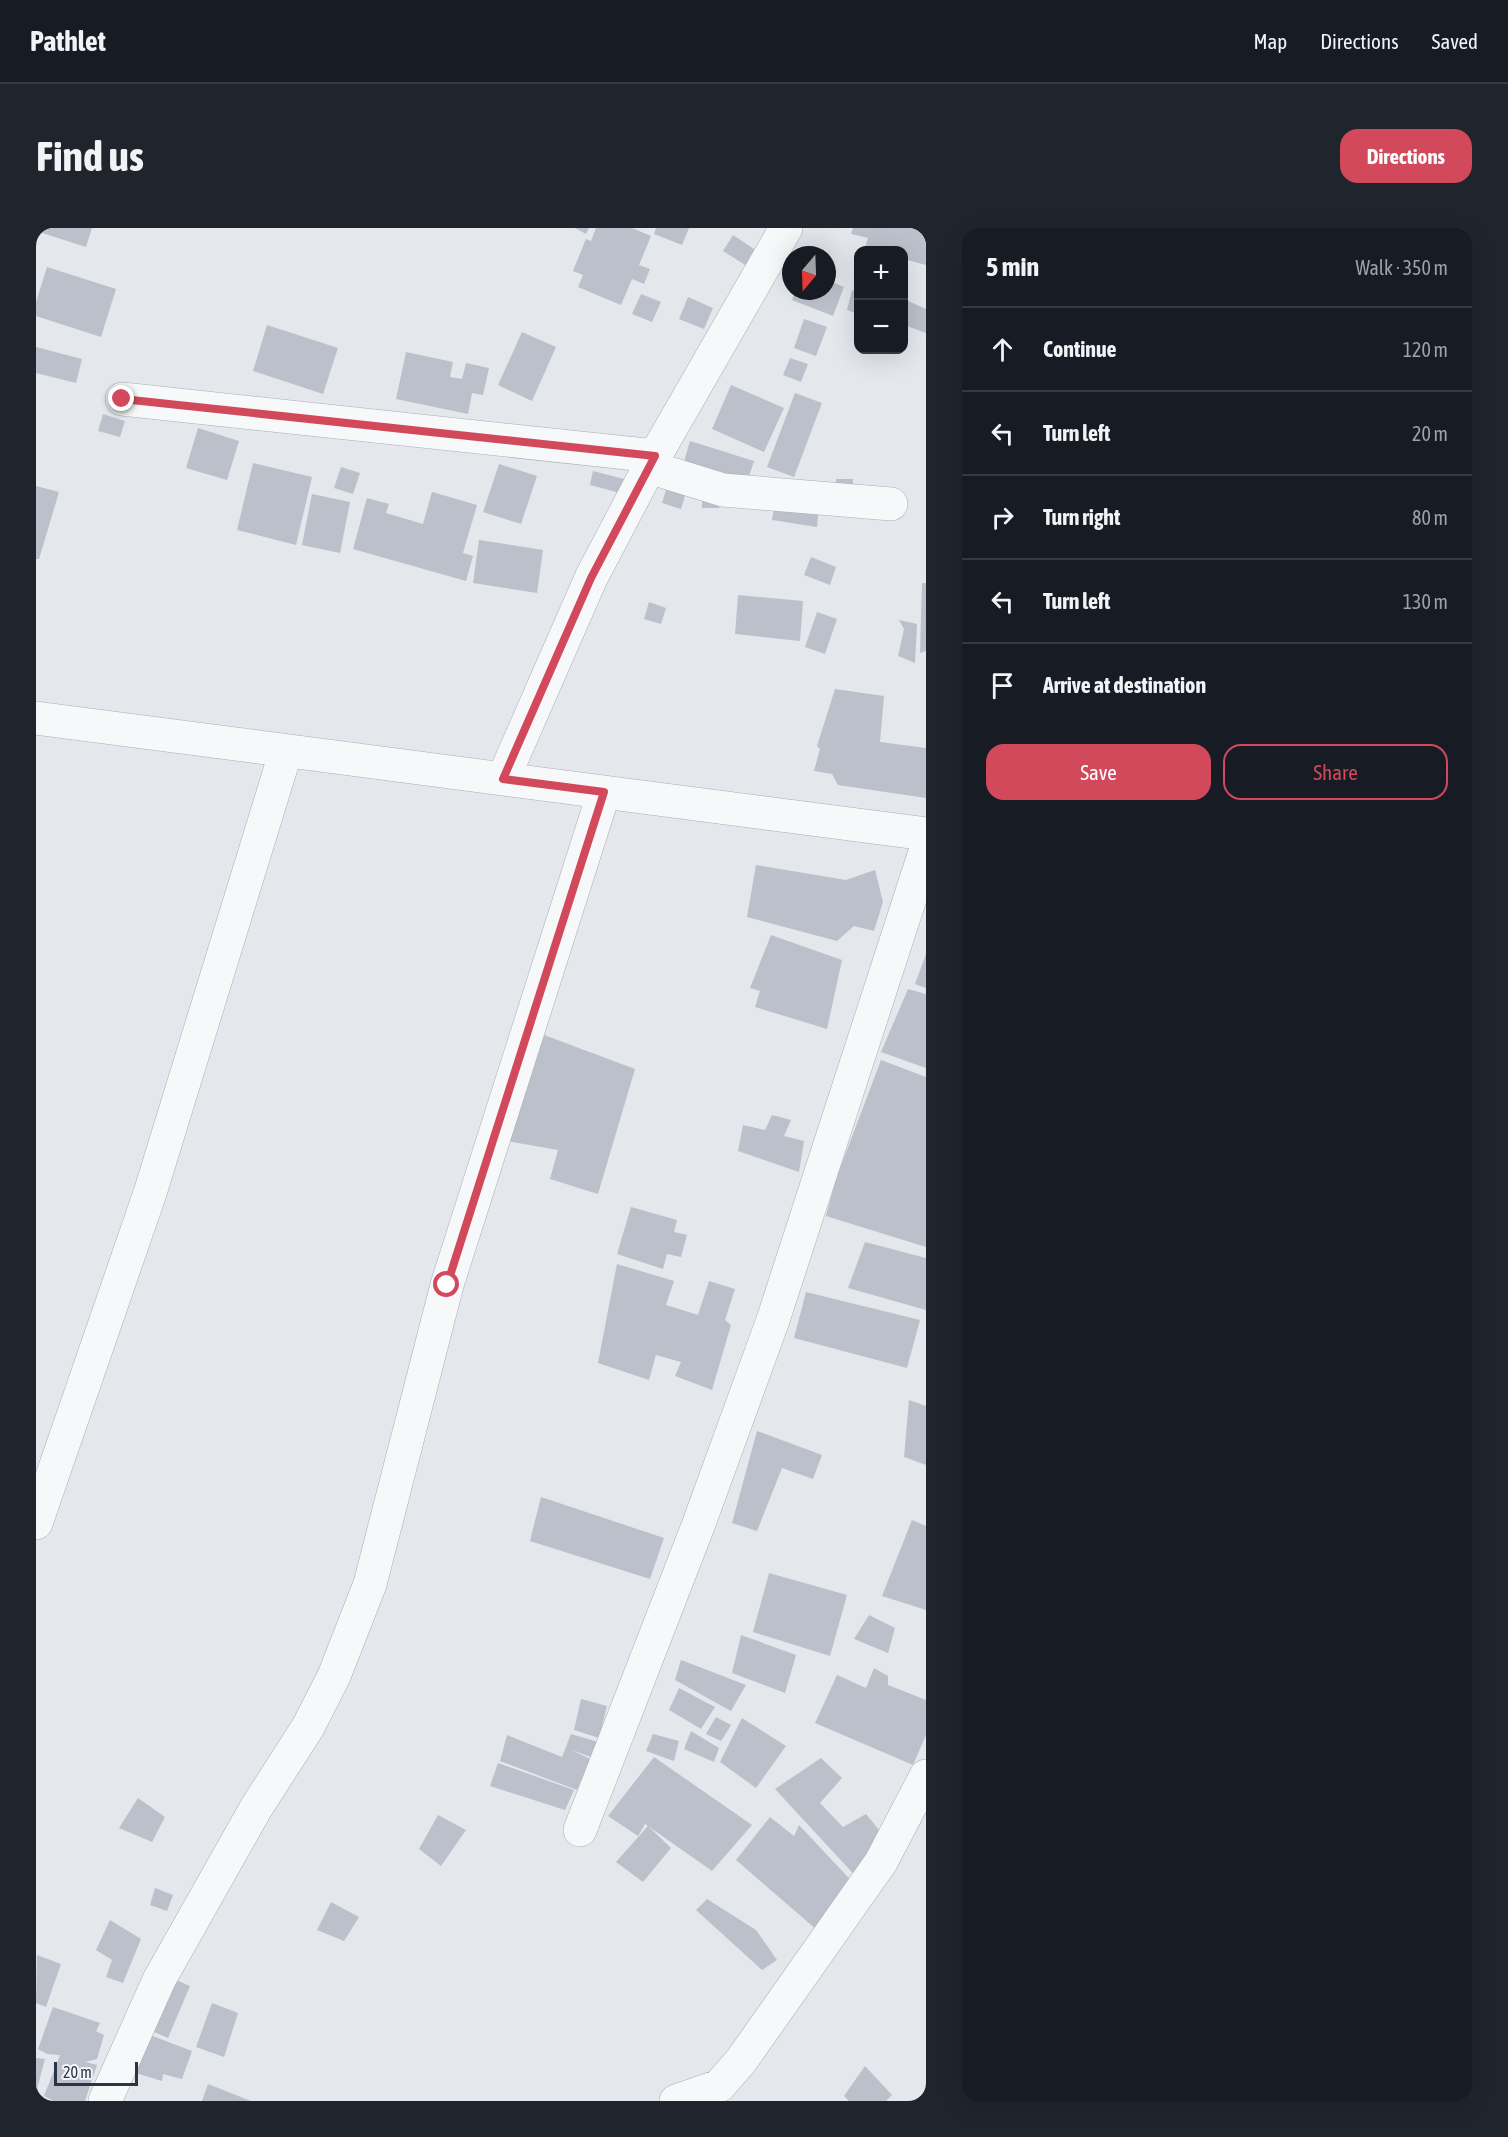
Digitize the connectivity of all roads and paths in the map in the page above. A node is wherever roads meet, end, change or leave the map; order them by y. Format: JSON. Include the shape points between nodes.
{"nodes":[{"id":1,"x":786,"y":228,"type":"edge"},
{"id":2,"x":122,"y":399,"type":"dead end"},
{"id":3,"x":652,"y":462,"type":"junction"},
{"id":4,"x":891,"y":504,"type":"dead end"},
{"id":5,"x":36,"y":718,"type":"edge"},
{"id":6,"x":286,"y":751,"type":"junction"},
{"id":7,"x":503,"y":779,"type":"junction"},
{"id":8,"x":604,"y":792,"type":"junction"},
{"id":9,"x":926,"y":834,"type":"edge"},
{"id":10,"x":926,"y":849,"type":"edge"},
{"id":11,"x":36,"y":1522,"type":"edge"},
{"id":12,"x":926,"y":1776,"type":"edge"},
{"id":13,"x":580,"y":1830,"type":"dead end"},
{"id":14,"x":105,"y":2101,"type":"edge"},
{"id":15,"x":676,"y":2101,"type":"edge"}],
"edges":[{"from":1,"to":3,"type":"street"},
{"from":2,"to":3,"type":"street"},
{"from":3,"to":4,"type":"street","via":[[723,490]]},
{"from":3,"to":7,"type":"street","via":[[591,578]]},
{"from":5,"to":6,"type":"street"},
{"from":6,"to":7,"type":"street"},
{"from":6,"to":11,"type":"street","via":[[150,1193]]},
{"from":7,"to":8,"type":"street"},
{"from":8,"to":9,"type":"street"},
{"from":8,"to":14,"type":"street","via":[[447,1285],[366,1594],[334,1676],[308,1727],[256,1808],[159,1980]]},
{"from":10,"to":13,"type":"street","via":[[773,1320]]},
{"from":12,"to":15,"type":"street","via":[[881,1862],[741,2061],[719,2086]]}]}
